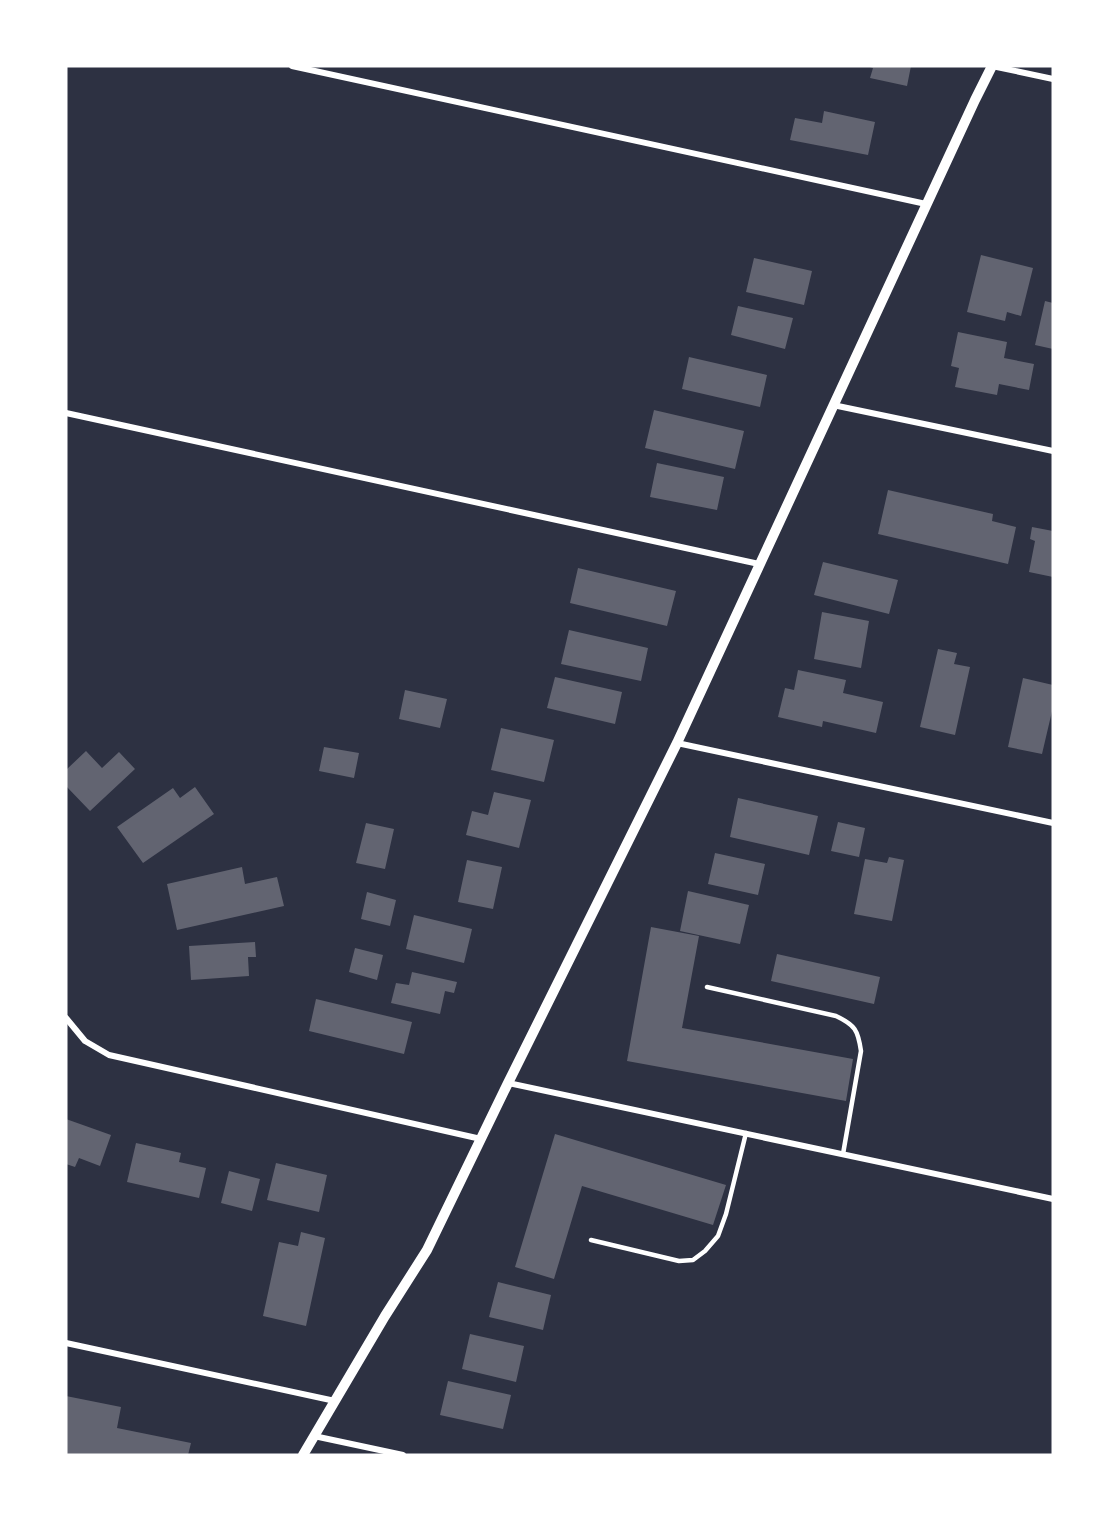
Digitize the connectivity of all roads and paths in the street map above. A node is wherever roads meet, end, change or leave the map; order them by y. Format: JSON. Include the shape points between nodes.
{"nodes":[{"id":1,"x":292,"y":66,"type":"edge"},
{"id":2,"x":992,"y":66,"type":"edge"},
{"id":3,"x":1053,"y":80,"type":"edge"},
{"id":4,"x":926,"y":204,"type":"junction"},
{"id":5,"x":833,"y":405,"type":"junction"},
{"id":6,"x":66,"y":413,"type":"edge"},
{"id":7,"x":1053,"y":451,"type":"edge"},
{"id":8,"x":759,"y":564,"type":"junction"},
{"id":9,"x":677,"y":742,"type":"junction"},
{"id":10,"x":1053,"y":823,"type":"edge"},
{"id":11,"x":707,"y":987,"type":"dead end"},
{"id":12,"x":66,"y":1018,"type":"edge"},
{"id":13,"x":508,"y":1083,"type":"junction"},
{"id":14,"x":746,"y":1133,"type":"junction"},
{"id":15,"x":481,"y":1139,"type":"junction"},
{"id":16,"x":843,"y":1154,"type":"junction"},
{"id":17,"x":1053,"y":1199,"type":"edge"},
{"id":18,"x":591,"y":1240,"type":"dead end"},
{"id":19,"x":66,"y":1343,"type":"edge"},
{"id":20,"x":335,"y":1401,"type":"junction"},
{"id":21,"x":314,"y":1436,"type":"junction"},
{"id":22,"x":303,"y":1455,"type":"edge"},
{"id":23,"x":403,"y":1455,"type":"edge"}],
"edges":[{"from":1,"to":4,"type":"street"},
{"from":2,"to":3,"type":"street"},
{"from":2,"to":4,"type":"street"},
{"from":4,"to":5,"type":"street"},
{"from":5,"to":7,"type":"street"},
{"from":5,"to":8,"type":"street"},
{"from":6,"to":8,"type":"street"},
{"from":8,"to":9,"type":"street"},
{"from":9,"to":10,"type":"street"},
{"from":9,"to":13,"type":"street"},
{"from":11,"to":16,"type":"lane","via":[[836,1016],[851,1023],[860,1037],[861,1051]]},
{"from":12,"to":15,"type":"street","via":[[85,1041],[110,1055]]},
{"from":13,"to":14,"type":"street"},
{"from":13,"to":15,"type":"street"},
{"from":14,"to":16,"type":"street"},
{"from":14,"to":18,"type":"lane","via":[[718,1236],[693,1260],[679,1262]]},
{"from":15,"to":20,"type":"street","via":[[427,1250]]},
{"from":16,"to":17,"type":"street"},
{"from":19,"to":20,"type":"street"},
{"from":20,"to":21,"type":"street"},
{"from":21,"to":22,"type":"street"},
{"from":21,"to":23,"type":"street"}]}
